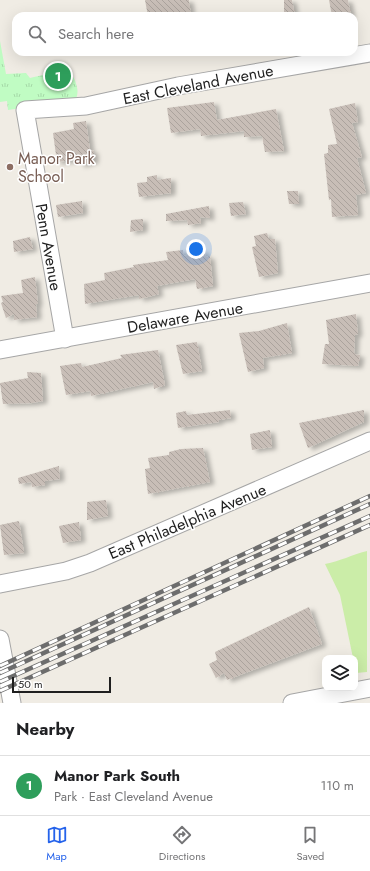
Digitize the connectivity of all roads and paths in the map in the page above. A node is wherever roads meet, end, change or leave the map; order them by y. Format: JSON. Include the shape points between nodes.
{"nodes":[{"id":1,"x":370,"y":53,"type":"edge"},
{"id":2,"x":358,"y":55,"type":"edge"},
{"id":3,"x":353,"y":56,"type":"edge"},
{"id":4,"x":27,"y":110,"type":"joint"},
{"id":5,"x":370,"y":283,"type":"edge"},
{"id":6,"x":65,"y":339,"type":"junction"},
{"id":7,"x":0,"y":350,"type":"edge"},
{"id":8,"x":370,"y":441,"type":"edge"},
{"id":9,"x":0,"y":584,"type":"edge"},
{"id":10,"x":0,"y":639,"type":"edge"},
{"id":11,"x":370,"y":688,"type":"edge"},
{"id":12,"x":12,"y":703,"type":"edge"},
{"id":13,"x":292,"y":703,"type":"edge"}],
"edges":[{"from":1,"to":2,"type":"street","name":"East Cleveland Avenue"},
{"from":3,"to":4,"type":"street","name":"East Cleveland Avenue","via":[[178,86],[86,106]]},
{"from":4,"to":6,"type":"street","name":"Penn Avenue"},
{"from":5,"to":6,"type":"street","name":"Delaware Avenue"},
{"from":6,"to":7,"type":"street","name":"Delaware Avenue"},
{"from":8,"to":9,"type":"street","name":"East Philadelphia Avenue","via":[[90,563],[66,571]]},
{"from":10,"to":12,"type":"street"},
{"from":11,"to":13,"type":"street"}]}
